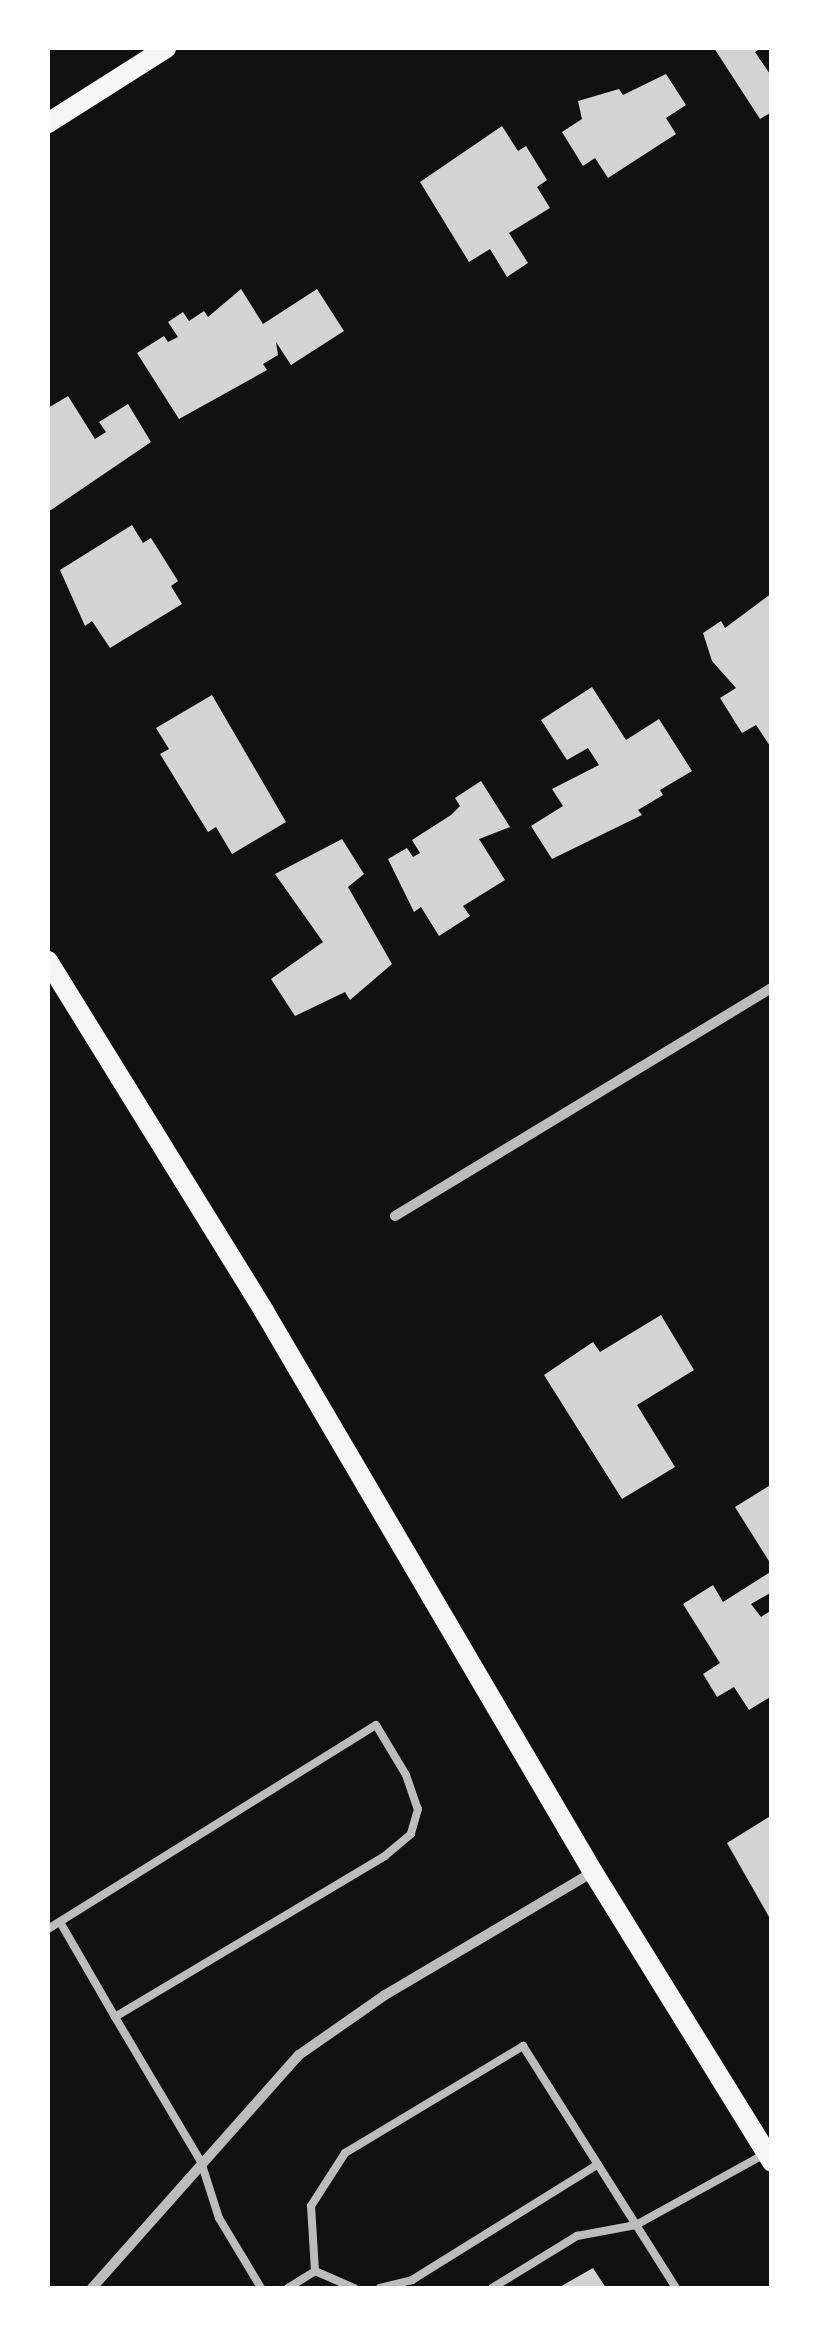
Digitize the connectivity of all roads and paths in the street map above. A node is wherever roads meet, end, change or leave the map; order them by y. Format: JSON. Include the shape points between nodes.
{"nodes":[{"id":1,"x":166,"y":48,"type":"edge"},
{"id":2,"x":48,"y":124,"type":"edge"},
{"id":3,"x":48,"y":962,"type":"edge"},
{"id":4,"x":772,"y":988,"type":"edge"},
{"id":5,"x":395,"y":1216,"type":"dead end"},
{"id":6,"x":592,"y":1872,"type":"junction"},
{"id":7,"x":60,"y":1922,"type":"junction"},
{"id":8,"x":48,"y":1930,"type":"edge"},
{"id":9,"x":116,"y":2017,"type":"junction"},
{"id":10,"x":769,"y":2158,"type":"edge"},
{"id":11,"x":200,"y":2162,"type":"junction"},
{"id":12,"x":598,"y":2164,"type":"junction"},
{"id":13,"x":636,"y":2226,"type":"junction"},
{"id":14,"x":315,"y":2272,"type":"junction"},
{"id":15,"x":92,"y":2288,"type":"edge"},
{"id":16,"x":261,"y":2288,"type":"edge"},
{"id":17,"x":288,"y":2288,"type":"edge"},
{"id":18,"x":354,"y":2288,"type":"edge"},
{"id":19,"x":380,"y":2288,"type":"edge"},
{"id":20,"x":492,"y":2288,"type":"edge"},
{"id":21,"x":676,"y":2288,"type":"edge"}],
"edges":[{"from":1,"to":2,"type":"main road"},
{"from":3,"to":6,"type":"main road","via":[[264,1311]]},
{"from":4,"to":5,"type":"street"},
{"from":6,"to":10,"type":"main road"},
{"from":6,"to":11,"type":"street","via":[[385,1994],[300,2055]]},
{"from":7,"to":8,"type":"lane"},
{"from":7,"to":9,"type":"lane"},
{"from":7,"to":9,"type":"lane","via":[[376,1725],[406,1775],[418,1809],[411,1834],[385,1856]]},
{"from":9,"to":11,"type":"lane"},
{"from":10,"to":13,"type":"lane"},
{"from":11,"to":15,"type":"street"},
{"from":11,"to":16,"type":"lane","via":[[219,2218]]},
{"from":12,"to":13,"type":"lane"},
{"from":12,"to":14,"type":"lane","via":[[523,2046],[345,2153],[311,2206]]},
{"from":12,"to":19,"type":"lane","via":[[412,2280]]},
{"from":13,"to":20,"type":"lane","via":[[577,2236]]},
{"from":13,"to":21,"type":"lane"},
{"from":14,"to":17,"type":"lane"},
{"from":14,"to":18,"type":"lane"}]}
